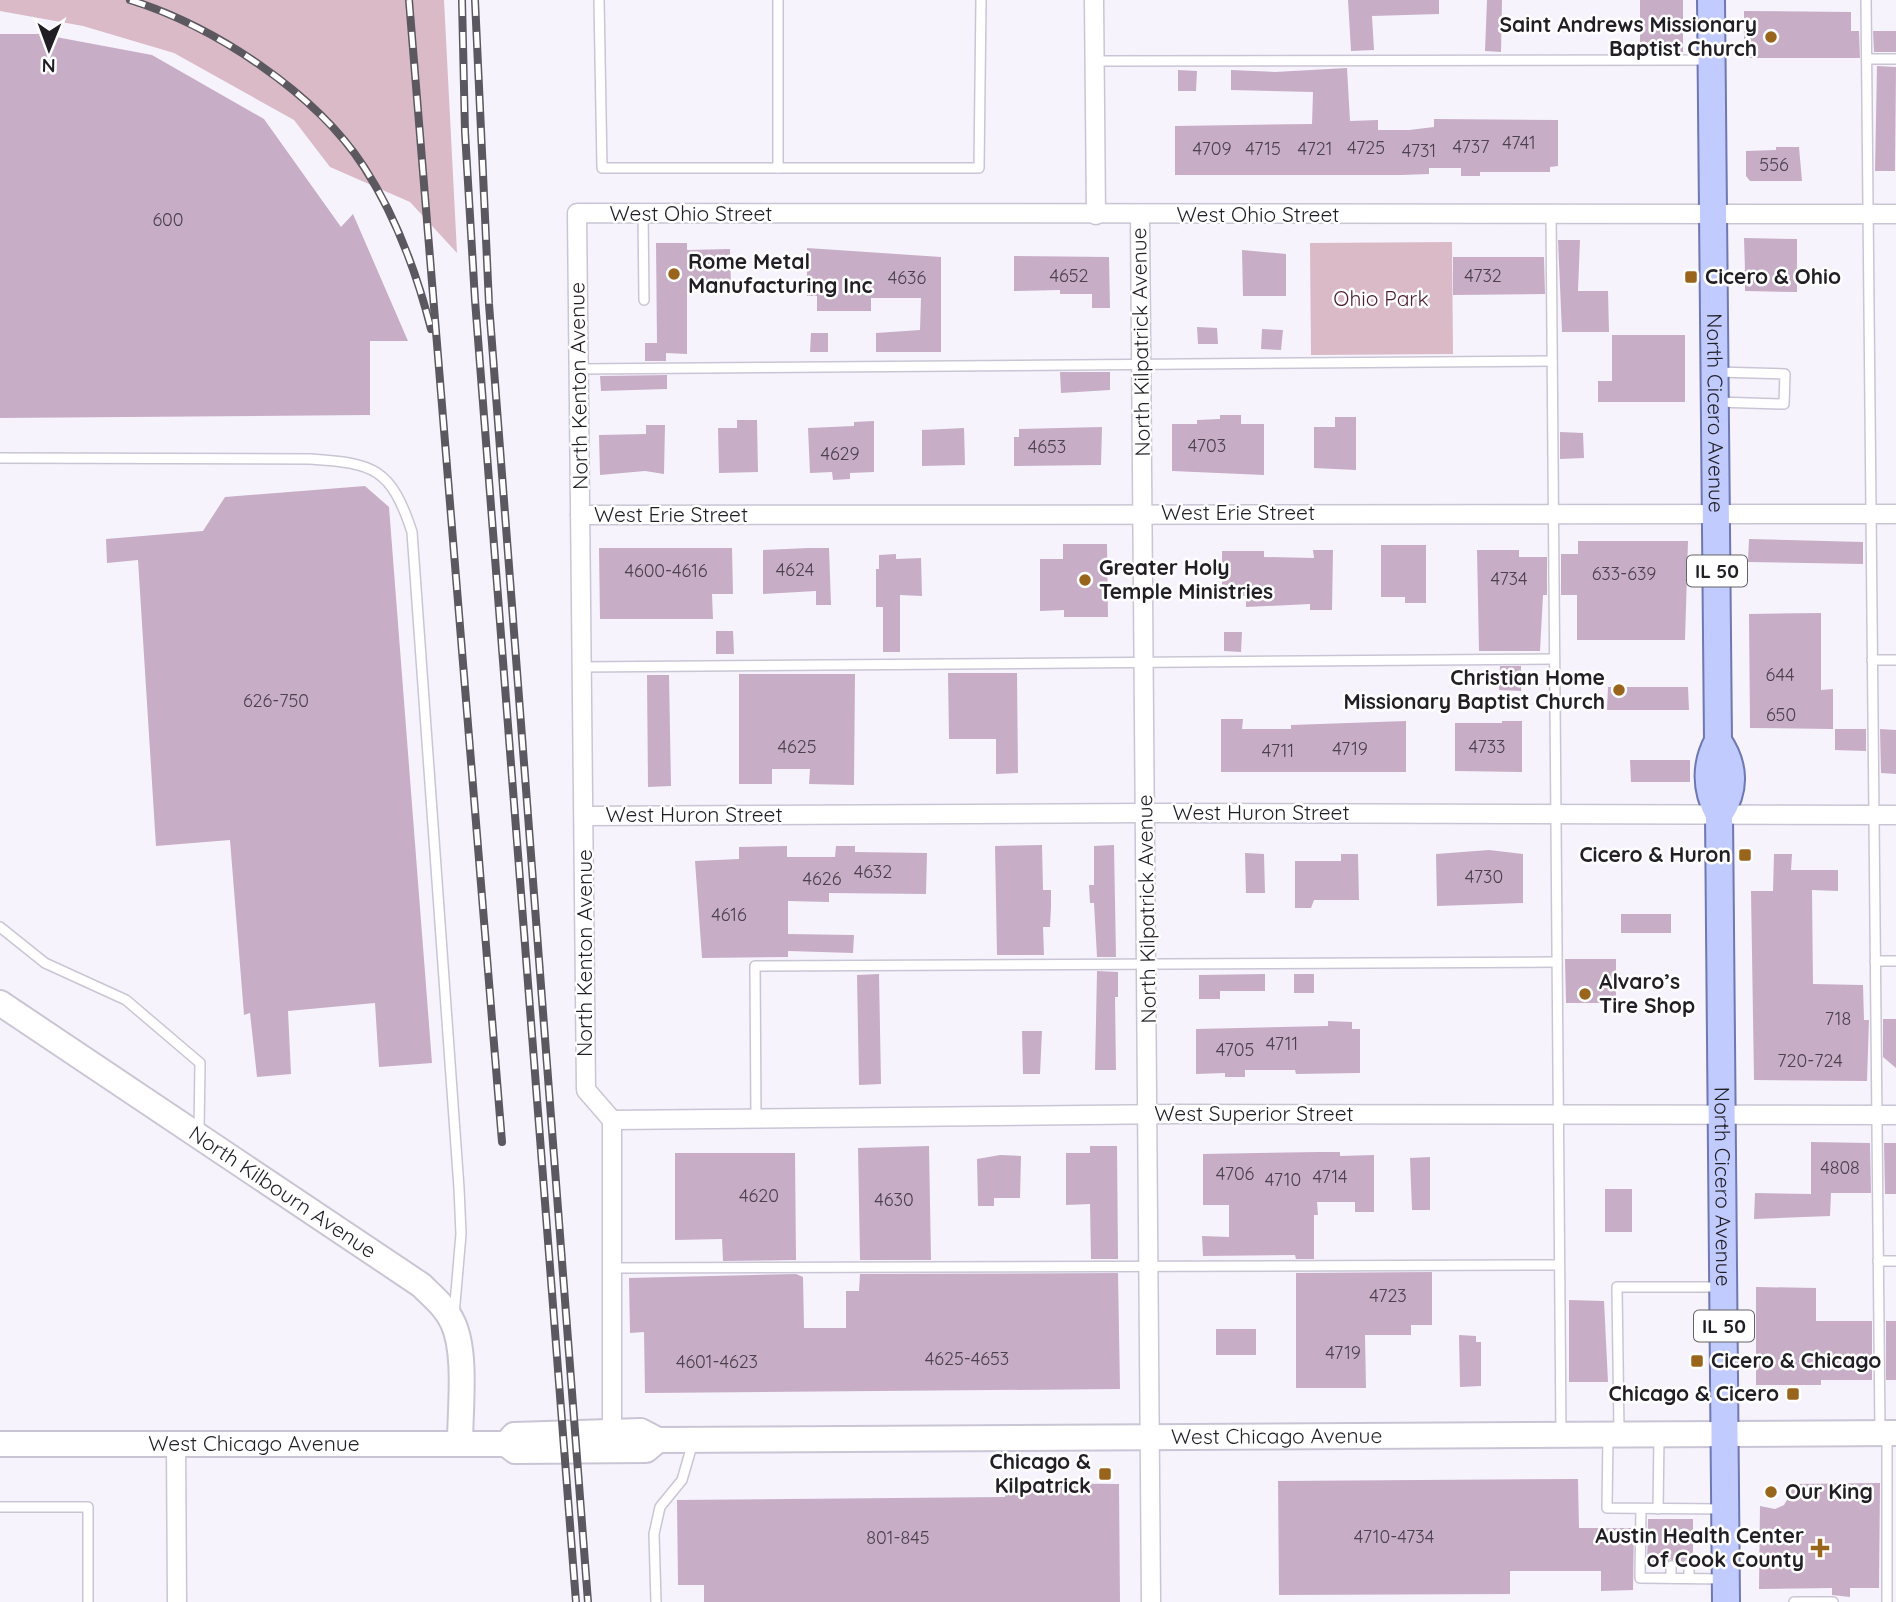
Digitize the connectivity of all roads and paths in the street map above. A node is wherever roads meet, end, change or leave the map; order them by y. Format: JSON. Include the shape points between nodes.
{"nodes":[{"id":1,"x":599,"y":0,"type":"edge"},
{"id":2,"x":778,"y":0,"type":"edge"},
{"id":3,"x":981,"y":0,"type":"edge"},
{"id":4,"x":1094,"y":0,"type":"edge"},
{"id":5,"x":1712,"y":0,"type":"edge"},
{"id":6,"x":1866,"y":0,"type":"edge"},
{"id":7,"x":1867,"y":59,"type":"junction"},
{"id":8,"x":1896,"y":59,"type":"edge"},
{"id":9,"x":1712,"y":60,"type":"junction"},
{"id":10,"x":1094,"y":61,"type":"junction"},
{"id":11,"x":778,"y":168,"type":"junction"},
{"id":12,"x":577,"y":213,"type":"joint"},
{"id":13,"x":643,"y":213,"type":"junction"},
{"id":14,"x":1714,"y":213,"type":"junction"},
{"id":15,"x":1550,"y":214,"type":"junction"},
{"id":16,"x":1868,"y":214,"type":"junction"},
{"id":17,"x":1896,"y":214,"type":"edge"},
{"id":18,"x":1096,"y":215,"type":"junction"},
{"id":19,"x":1140,"y":215,"type":"junction"},
{"id":20,"x":644,"y":300,"type":"dead end"},
{"id":21,"x":1552,"y":361,"type":"junction"},
{"id":22,"x":1141,"y":363,"type":"junction"},
{"id":23,"x":579,"y":369,"type":"junction"},
{"id":24,"x":1715,"y":372,"type":"junction"},
{"id":25,"x":1715,"y":402,"type":"junction"},
{"id":26,"x":0,"y":458,"type":"edge"},
{"id":27,"x":1143,"y":513,"type":"junction"},
{"id":28,"x":1553,"y":513,"type":"junction"},
{"id":29,"x":1716,"y":514,"type":"junction"},
{"id":30,"x":1871,"y":514,"type":"junction"},
{"id":31,"x":1896,"y":514,"type":"edge"},
{"id":32,"x":580,"y":515,"type":"junction"},
{"id":33,"x":1554,"y":659,"type":"junction"},
{"id":34,"x":1872,"y":660,"type":"junction"},
{"id":35,"x":1896,"y":660,"type":"edge"},
{"id":36,"x":1144,"y":662,"type":"junction"},
{"id":37,"x":582,"y":667,"type":"junction"},
{"id":38,"x":1146,"y":813,"type":"junction"},
{"id":39,"x":1555,"y":814,"type":"junction"},
{"id":40,"x":1719,"y":815,"type":"junction"},
{"id":41,"x":1874,"y":815,"type":"junction"},
{"id":42,"x":1896,"y":815,"type":"edge"},
{"id":43,"x":584,"y":816,"type":"junction"},
{"id":44,"x":0,"y":927,"type":"edge"},
{"id":45,"x":1875,"y":961,"type":"junction"},
{"id":46,"x":1896,"y":961,"type":"edge"},
{"id":47,"x":1557,"y":962,"type":"junction"},
{"id":48,"x":1147,"y":964,"type":"junction"},
{"id":49,"x":0,"y":1003,"type":"edge"},
{"id":50,"x":1149,"y":1114,"type":"junction"},
{"id":51,"x":1558,"y":1114,"type":"junction"},
{"id":52,"x":1722,"y":1114,"type":"junction"},
{"id":53,"x":1877,"y":1115,"type":"junction"},
{"id":54,"x":1896,"y":1115,"type":"edge"},
{"id":55,"x":757,"y":1118,"type":"junction"},
{"id":56,"x":612,"y":1120,"type":"junction"},
{"id":57,"x":199,"y":1136,"type":"junction"},
{"id":58,"x":1878,"y":1261,"type":"junction"},
{"id":59,"x":1896,"y":1262,"type":"edge"},
{"id":60,"x":1559,"y":1265,"type":"junction"},
{"id":61,"x":1150,"y":1266,"type":"junction"},
{"id":62,"x":611,"y":1268,"type":"junction"},
{"id":63,"x":1724,"y":1287,"type":"junction"},
{"id":64,"x":454,"y":1324,"type":"junction"},
{"id":65,"x":612,"y":1431,"type":"junction"},
{"id":66,"x":1659,"y":1433,"type":"junction"},
{"id":67,"x":1725,"y":1433,"type":"junction"},
{"id":68,"x":1887,"y":1433,"type":"edge"},
{"id":69,"x":1560,"y":1434,"type":"junction"},
{"id":70,"x":1614,"y":1434,"type":"junction"},
{"id":71,"x":1152,"y":1436,"type":"junction"},
{"id":72,"x":658,"y":1440,"type":"junction"},
{"id":73,"x":694,"y":1440,"type":"junction"},
{"id":74,"x":176,"y":1443,"type":"junction"},
{"id":75,"x":0,"y":1444,"type":"edge"},
{"id":76,"x":460,"y":1444,"type":"junction"},
{"id":77,"x":506,"y":1444,"type":"junction"},
{"id":78,"x":0,"y":1507,"type":"edge"},
{"id":79,"x":1641,"y":1509,"type":"junction"},
{"id":80,"x":1658,"y":1509,"type":"junction"},
{"id":81,"x":1725,"y":1509,"type":"junction"},
{"id":82,"x":1671,"y":1566,"type":"dead end"},
{"id":83,"x":1689,"y":1566,"type":"dead end"},
{"id":84,"x":1671,"y":1578,"type":"junction"},
{"id":85,"x":1689,"y":1578,"type":"junction"},
{"id":86,"x":1726,"y":1590,"type":"edge"},
{"id":87,"x":88,"y":1602,"type":"edge"},
{"id":88,"x":177,"y":1602,"type":"edge"},
{"id":89,"x":656,"y":1602,"type":"edge"},
{"id":90,"x":1151,"y":1602,"type":"edge"},
{"id":91,"x":1794,"y":1602,"type":"edge"},
{"id":92,"x":1833,"y":1602,"type":"edge"},
{"id":93,"x":1887,"y":1602,"type":"edge"}],
"edges":[{"from":1,"to":11,"type":"lane","via":[[602,168]]},
{"from":2,"to":11,"type":"lane"},
{"from":3,"to":11,"type":"lane","via":[[979,169]]},
{"from":4,"to":10,"type":"street"},
{"from":5,"to":9,"type":"main road","name":"North Cicero Avenue","number":"IL 50"},
{"from":6,"to":7,"type":"lane"},
{"from":7,"to":8,"type":"lane"},
{"from":7,"to":16,"type":"lane"},
{"from":9,"to":10,"type":"lane"},
{"from":9,"to":14,"type":"main road","name":"North Cicero Avenue","number":"IL 50"},
{"from":10,"to":18,"type":"street"},
{"from":12,"to":13,"type":"street","name":"West Ohio Street"},
{"from":12,"to":23,"type":"street","name":"North Kenton Avenue"},
{"from":13,"to":18,"type":"street","name":"West Ohio Street"},
{"from":13,"to":20,"type":"lane"},
{"from":14,"to":15,"type":"street","name":"West Ohio Street"},
{"from":14,"to":16,"type":"street","name":"West Ohio Street"},
{"from":14,"to":24,"type":"main road","name":"North Cicero Avenue","number":"IL 50"},
{"from":15,"to":19,"type":"street","name":"West Ohio Street"},
{"from":15,"to":21,"type":"lane"},
{"from":16,"to":17,"type":"street","name":"West Ohio Street"},
{"from":16,"to":30,"type":"lane"},
{"from":18,"to":19,"type":"street","name":"West Ohio Street"},
{"from":19,"to":22,"type":"street","name":"North Kilpatrick Avenue"},
{"from":21,"to":22,"type":"lane"},
{"from":21,"to":28,"type":"lane"},
{"from":22,"to":23,"type":"lane"},
{"from":22,"to":27,"type":"street","name":"North Kilpatrick Avenue"},
{"from":23,"to":32,"type":"street","name":"North Kenton Avenue"},
{"from":24,"to":25,"type":"main road","name":"North Cicero Avenue","number":"IL 50"},
{"from":24,"to":25,"type":"lane","via":[[1785,374],[1784,404]]},
{"from":25,"to":29,"type":"main road","name":"North Cicero Avenue","number":"IL 50"},
{"from":26,"to":64,"type":"lane","via":[[355,462],[383,475],[401,499],[412,532],[459,1188],[461,1234]]},
{"from":27,"to":28,"type":"street","name":"West Erie Street"},
{"from":27,"to":32,"type":"street","name":"West Erie Street"},
{"from":27,"to":36,"type":"street","name":"North Kilpatrick Avenue"},
{"from":28,"to":29,"type":"street","name":"West Erie Street"},
{"from":28,"to":33,"type":"lane"},
{"from":29,"to":30,"type":"street","name":"West Erie Street"},
{"from":29,"to":40,"type":"main road","name":"North Cicero Avenue","number":"IL 50","via":[[1718,741],[1709,757],[1709,796]]},
{"from":30,"to":31,"type":"street","name":"West Erie Street"},
{"from":30,"to":34,"type":"lane"},
{"from":32,"to":37,"type":"street","name":"North Kenton Avenue"},
{"from":33,"to":36,"type":"lane"},
{"from":33,"to":39,"type":"lane"},
{"from":34,"to":35,"type":"lane"},
{"from":34,"to":41,"type":"lane"},
{"from":36,"to":37,"type":"lane"},
{"from":36,"to":38,"type":"street","name":"North Kilpatrick Avenue"},
{"from":37,"to":43,"type":"street","name":"North Kenton Avenue"},
{"from":38,"to":39,"type":"street","name":"West Huron Street"},
{"from":38,"to":43,"type":"street","name":"West Huron Street"},
{"from":38,"to":48,"type":"street","name":"North Kilpatrick Avenue"},
{"from":39,"to":40,"type":"street","name":"West Huron Street"},
{"from":39,"to":47,"type":"lane"},
{"from":40,"to":41,"type":"street","name":"West Huron Street"},
{"from":40,"to":52,"type":"main road","name":"North Cicero Avenue","number":"IL 50"},
{"from":41,"to":42,"type":"street","name":"West Huron Street"},
{"from":41,"to":45,"type":"lane"},
{"from":43,"to":56,"type":"street","name":"North Kenton Avenue","via":[[586,1090]]},
{"from":44,"to":57,"type":"lane","via":[[44,963],[126,1000],[201,1063]]},
{"from":45,"to":46,"type":"lane"},
{"from":45,"to":53,"type":"lane"},
{"from":47,"to":48,"type":"lane"},
{"from":47,"to":51,"type":"lane"},
{"from":48,"to":50,"type":"street","name":"North Kilpatrick Avenue"},
{"from":48,"to":55,"type":"lane","via":[[755,966]]},
{"from":49,"to":57,"type":"main road","name":"North Kilbourn Avenue"},
{"from":50,"to":51,"type":"street","name":"West Superior Street"},
{"from":50,"to":55,"type":"street","name":"West Superior Street"},
{"from":50,"to":61,"type":"street","name":"North Kilpatrick Avenue"},
{"from":51,"to":52,"type":"street","name":"West Superior Street"},
{"from":51,"to":60,"type":"lane"},
{"from":52,"to":53,"type":"street","name":"West Superior Street"},
{"from":52,"to":63,"type":"main road","name":"North Cicero Avenue","number":"IL 50"},
{"from":53,"to":54,"type":"street","name":"West Superior Street"},
{"from":53,"to":58,"type":"lane"},
{"from":55,"to":56,"type":"street","name":"West Superior Street"},
{"from":56,"to":62,"type":"street"},
{"from":57,"to":64,"type":"main road","name":"North Kilbourn Avenue","via":[[421,1285]]},
{"from":58,"to":59,"type":"lane"},
{"from":58,"to":68,"type":"lane"},
{"from":60,"to":61,"type":"lane"},
{"from":60,"to":69,"type":"lane"},
{"from":61,"to":62,"type":"lane"},
{"from":61,"to":71,"type":"street","name":"North Kilpatrick Avenue"},
{"from":62,"to":65,"type":"street"},
{"from":63,"to":67,"type":"main road","name":"North Cicero Avenue","number":"IL 50"},
{"from":63,"to":70,"type":"lane","via":[[1618,1287]]},
{"from":64,"to":76,"type":"main road","name":"North Kilbourn Avenue","via":[[460,1368]]},
{"from":65,"to":72,"type":"main road","name":"West Chicago Avenue","via":[[641,1431]]},
{"from":65,"to":77,"type":"main road","name":"West Chicago Avenue","via":[[514,1435]]},
{"from":66,"to":67,"type":"main road","name":"West Chicago Avenue"},
{"from":66,"to":70,"type":"main road","name":"West Chicago Avenue"},
{"from":66,"to":80,"type":"lane"},
{"from":67,"to":68,"type":"main road","name":"West Chicago Avenue"},
{"from":67,"to":81,"type":"main road","name":"North Cicero Avenue","number":"IL 50"},
{"from":68,"to":93,"type":"lane"},
{"from":69,"to":70,"type":"main road","name":"West Chicago Avenue"},
{"from":69,"to":71,"type":"main road","name":"West Chicago Avenue"},
{"from":70,"to":79,"type":"lane","via":[[1607,1508]]},
{"from":71,"to":73,"type":"main road","name":"West Chicago Avenue"},
{"from":71,"to":90,"type":"street","name":"North Kilpatrick Avenue"},
{"from":72,"to":73,"type":"main road","name":"West Chicago Avenue"},
{"from":72,"to":77,"type":"main road","name":"West Chicago Avenue","via":[[646,1450],[515,1451]]},
{"from":73,"to":89,"type":"lane","via":[[682,1480],[660,1507],[654,1534]]},
{"from":74,"to":75,"type":"main road","name":"West Chicago Avenue"},
{"from":74,"to":76,"type":"main road","name":"West Chicago Avenue"},
{"from":74,"to":88,"type":"street"},
{"from":76,"to":77,"type":"main road","name":"West Chicago Avenue"},
{"from":78,"to":87,"type":"lane","via":[[88,1507]]},
{"from":79,"to":80,"type":"lane"},
{"from":79,"to":84,"type":"lane","via":[[1640,1578]]},
{"from":80,"to":81,"type":"lane","via":[[1689,1514]]},
{"from":81,"to":86,"type":"main road","name":"North Cicero Avenue","number":"IL 50"},
{"from":82,"to":84,"type":"lane"},
{"from":83,"to":85,"type":"lane"},
{"from":84,"to":85,"type":"lane"},
{"from":85,"to":86,"type":"lane"},
{"from":91,"to":92,"type":"lane"}]}
